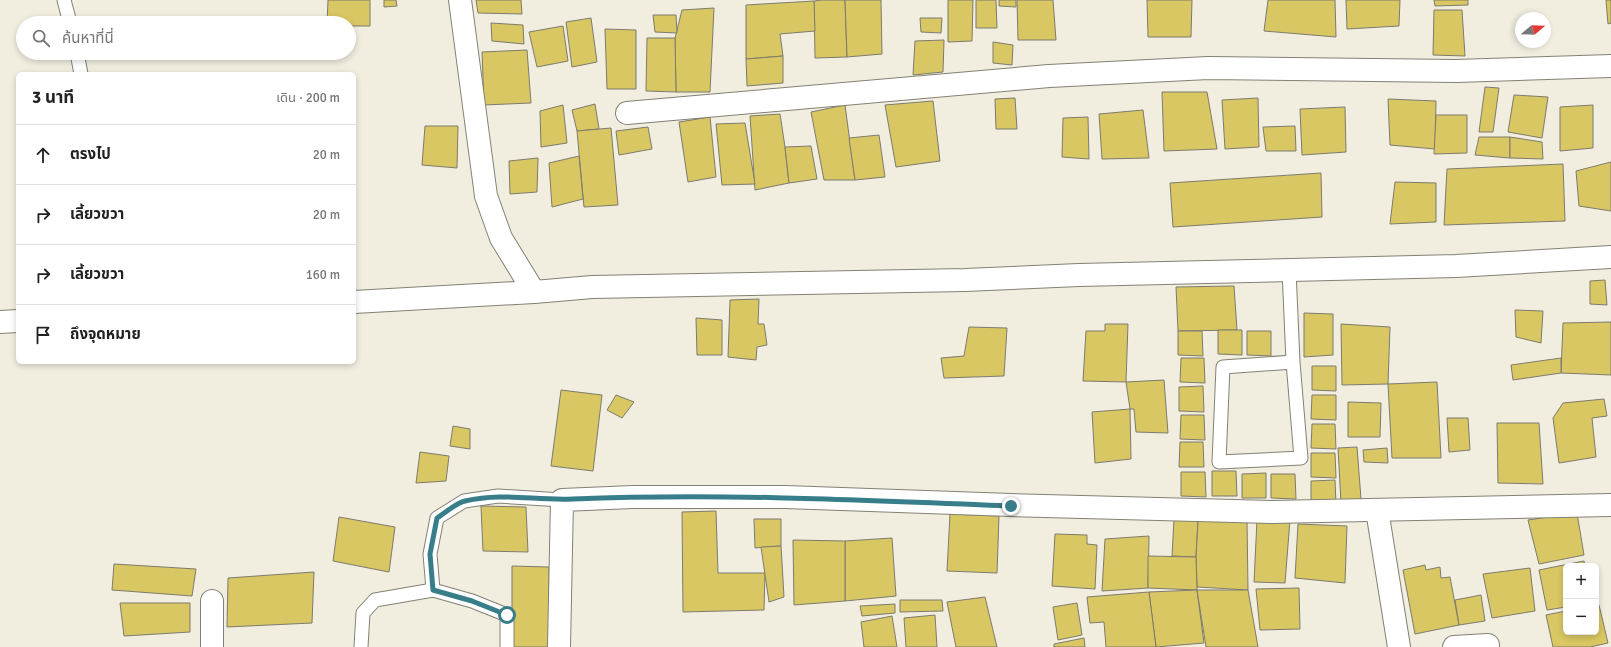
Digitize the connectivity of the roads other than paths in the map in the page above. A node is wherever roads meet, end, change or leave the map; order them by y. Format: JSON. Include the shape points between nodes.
{"nodes":[{"id":1,"x":64,"y":0,"type":"edge"},
{"id":2,"x":460,"y":0,"type":"edge"},
{"id":3,"x":68,"y":16,"type":"edge"},
{"id":4,"x":78,"y":60,"type":"edge"},
{"id":5,"x":1611,"y":66,"type":"edge"},
{"id":6,"x":80,"y":72,"type":"edge"},
{"id":7,"x":627,"y":113,"type":"dead end"},
{"id":8,"x":1611,"y":257,"type":"edge"},
{"id":9,"x":1289,"y":270,"type":"junction"},
{"id":10,"x":534,"y":292,"type":"junction"},
{"id":11,"x":356,"y":302,"type":"edge"},
{"id":12,"x":16,"y":321,"type":"edge"},
{"id":13,"x":0,"y":322,"type":"edge"},
{"id":14,"x":1293,"y":362,"type":"junction"},
{"id":15,"x":562,"y":500,"type":"junction"},
{"id":16,"x":1611,"y":505,"type":"edge"},
{"id":17,"x":1377,"y":510,"type":"junction"},
{"id":18,"x":433,"y":590,"type":"junction"},
{"id":19,"x":212,"y":601,"type":"dead end"},
{"id":20,"x":1488,"y":645,"type":"dead end"},
{"id":21,"x":212,"y":647,"type":"edge"},
{"id":22,"x":361,"y":647,"type":"edge"},
{"id":23,"x":507,"y":647,"type":"edge"},
{"id":24,"x":559,"y":647,"type":"edge"},
{"id":25,"x":1400,"y":647,"type":"edge"},
{"id":26,"x":1454,"y":647,"type":"edge"}],
"edges":[{"from":1,"to":3,"type":"lane"},
{"from":2,"to":10,"type":"street","via":[[486,196],[501,238]]},
{"from":4,"to":6,"type":"lane"},
{"from":5,"to":7,"type":"street","via":[[1456,71],[1208,68],[1049,76]]},
{"from":8,"to":9,"type":"street","via":[[1456,266]]},
{"from":9,"to":10,"type":"street","via":[[592,287]]},
{"from":9,"to":14,"type":"lane"},
{"from":10,"to":11,"type":"street"},
{"from":12,"to":13,"type":"street"},
{"from":14,"to":14,"type":"lane","via":[[1223,367],[1219,462],[1301,458]]},
{"from":15,"to":17,"type":"street","via":[[770,497],[1011,506],[1264,511]]},
{"from":15,"to":18,"type":"lane","via":[[498,496],[464,502],[437,518],[430,554]]},
{"from":15,"to":24,"type":"street"},
{"from":16,"to":17,"type":"street"},
{"from":17,"to":25,"type":"street"},
{"from":18,"to":22,"type":"lane","via":[[375,600],[363,613]]},
{"from":18,"to":23,"type":"lane","via":[[472,601],[507,615]]},
{"from":19,"to":21,"type":"street"},
{"from":20,"to":26,"type":"street"}]}
